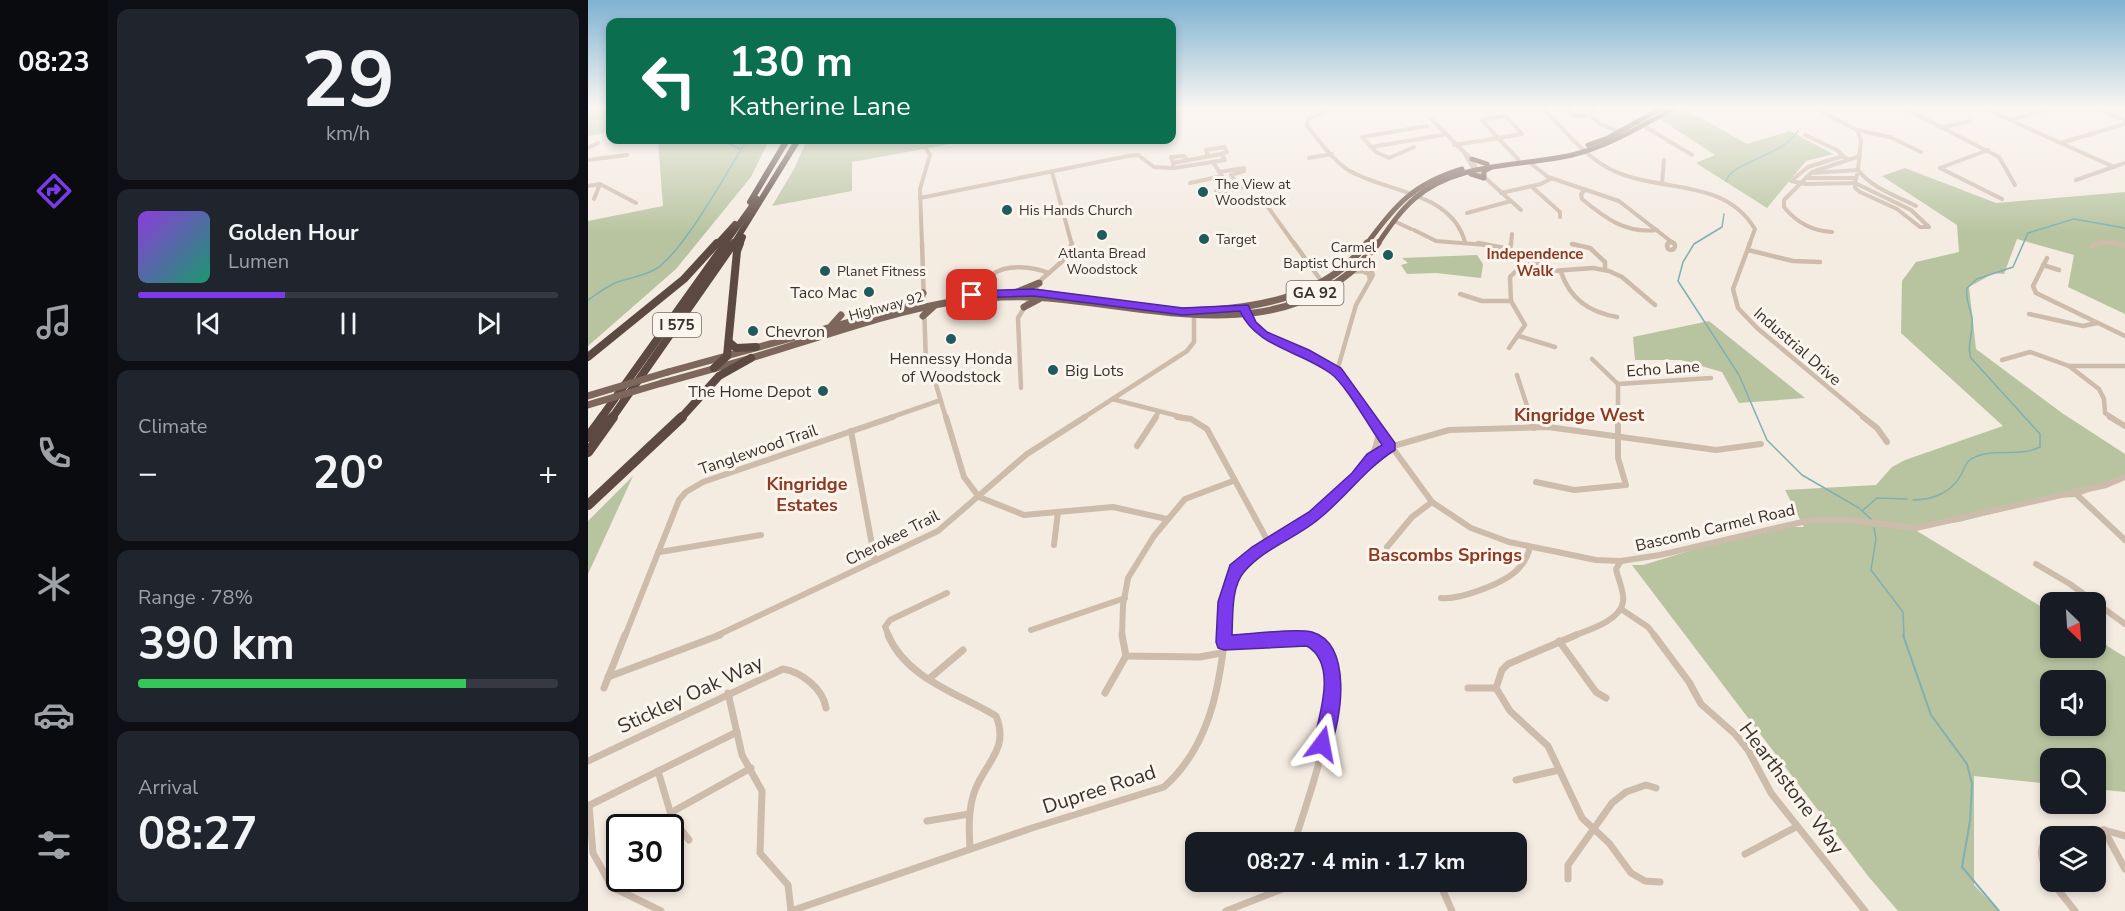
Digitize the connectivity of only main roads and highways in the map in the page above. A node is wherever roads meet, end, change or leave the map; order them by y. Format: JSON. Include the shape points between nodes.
{"nodes":[{"id":1,"x":782,"y":150,"type":"edge"},
{"id":2,"x":785,"y":150,"type":"edge"},
{"id":3,"x":793,"y":150,"type":"edge"},
{"id":4,"x":1583,"y":150,"type":"edge"},
{"id":5,"x":1584,"y":150,"type":"edge"},
{"id":6,"x":1475,"y":165,"type":"junction"},
{"id":7,"x":1489,"y":166,"type":"junction"},
{"id":8,"x":1461,"y":175,"type":"junction"},
{"id":9,"x":765,"y":198,"type":"junction"},
{"id":10,"x":735,"y":224,"type":"junction"},
{"id":11,"x":1039,"y":283,"type":"road end"},
{"id":12,"x":1017,"y":292,"type":"junction"},
{"id":13,"x":923,"y":293,"type":"road end"},
{"id":14,"x":1031,"y":295,"type":"junction"},
{"id":15,"x":1042,"y":298,"type":"junction"},
{"id":16,"x":909,"y":305,"type":"junction"},
{"id":17,"x":1024,"y":307,"type":"road end"},
{"id":18,"x":923,"y":310,"type":"junction"},
{"id":19,"x":1245,"y":310,"type":"junction"},
{"id":20,"x":841,"y":315,"type":"dead end"},
{"id":21,"x":828,"y":327,"type":"junction"},
{"id":22,"x":729,"y":342,"type":"junction"},
{"id":23,"x":756,"y":348,"type":"junction"},
{"id":24,"x":727,"y":356,"type":"junction"},
{"id":25,"x":588,"y":357,"type":"edge"},
{"id":26,"x":751,"y":358,"type":"joint"},
{"id":27,"x":717,"y":367,"type":"junction"},
{"id":28,"x":588,"y":396,"type":"edge"},
{"id":29,"x":588,"y":405,"type":"edge"},
{"id":30,"x":588,"y":428,"type":"edge"},
{"id":31,"x":588,"y":437,"type":"edge"},
{"id":32,"x":588,"y":452,"type":"edge"},
{"id":33,"x":588,"y":505,"type":"edge"}],
"edges":[{"from":1,"to":10,"type":"highway","number":"I 575"},
{"from":2,"to":31,"type":"highway","via":[[752,207]]},
{"from":3,"to":9,"type":"highway","number":"I 575"},
{"from":4,"to":7,"type":"main road","name":"Highway 92","number":"GA 92"},
{"from":5,"to":7,"type":"main road","name":"Highway 92","number":"GA 92"},
{"from":6,"to":7,"type":"main road","name":"Highway 92","number":"GA 92"},
{"from":6,"to":7,"type":"main road"},
{"from":6,"to":8,"type":"main road","name":"Highway 92","number":"GA 92"},
{"from":6,"to":19,"type":"main road","name":"Highway 92","number":"GA 92","via":[[1438,177],[1407,194],[1352,261],[1322,282]]},
{"from":7,"to":8,"type":"main road","via":[[1484,178]]},
{"from":8,"to":19,"type":"main road","name":"Highway 92","number":"GA 92","via":[[1415,197],[1351,272],[1309,296]]},
{"from":9,"to":22,"type":"highway","via":[[738,248]]},
{"from":9,"to":32,"type":"highway","number":"I 575"},
{"from":10,"to":25,"type":"highway","via":[[684,279]]},
{"from":10,"to":30,"type":"highway","number":"I 575"},
{"from":11,"to":12,"type":"main road"},
{"from":12,"to":14,"type":"main road","name":"Highway 92","number":"GA 92"},
{"from":12,"to":18,"type":"main road","name":"Highway 92","number":"GA 92","via":[[972,295]]},
{"from":13,"to":16,"type":"main road"},
{"from":14,"to":15,"type":"main road","name":"Highway 92","number":"GA 92"},
{"from":14,"to":18,"type":"main road","name":"Highway 92","number":"GA 92","via":[[940,304]]},
{"from":14,"to":19,"type":"main road","name":"Highway 92","number":"GA 92","via":[[1170,311]]},
{"from":15,"to":17,"type":"main road"},
{"from":15,"to":19,"type":"main road","name":"Highway 92","number":"GA 92","via":[[1157,315],[1194,317]]},
{"from":16,"to":18,"type":"main road","name":"Highway 92","number":"GA 92"},
{"from":16,"to":21,"type":"main road","name":"Highway 92","number":"GA 92"},
{"from":18,"to":26,"type":"main road","name":"Highway 92","via":[[903,312]]},
{"from":20,"to":21,"type":"main road"},
{"from":21,"to":23,"type":"main road","name":"Highway 92","number":"GA 92"},
{"from":22,"to":23,"type":"highway","via":[[736,348]]},
{"from":22,"to":24,"type":"highway"},
{"from":23,"to":24,"type":"main road","name":"Highway 92","number":"GA 92"},
{"from":24,"to":27,"type":"highway"},
{"from":26,"to":27,"type":"highway"},
{"from":27,"to":28,"type":"main road","bridge":true,"via":[[668,372]]},
{"from":27,"to":29,"type":"main road","bridge":true},
{"from":27,"to":33,"type":"highway","via":[[681,418]]}]}
